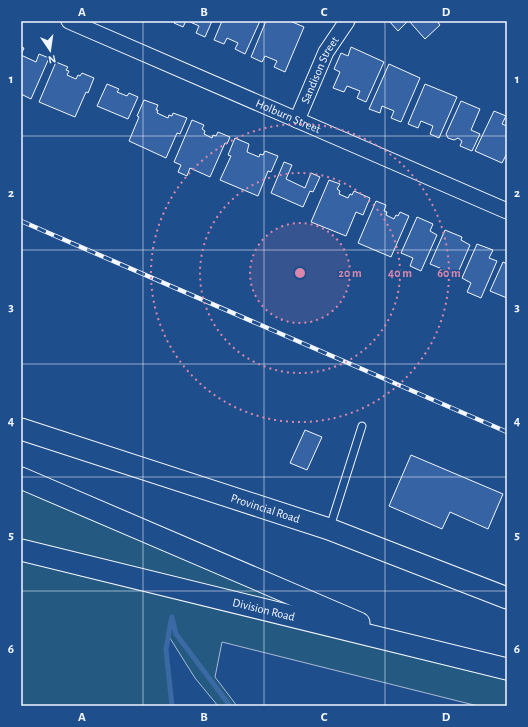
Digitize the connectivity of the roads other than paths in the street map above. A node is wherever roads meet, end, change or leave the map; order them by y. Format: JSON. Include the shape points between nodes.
{"nodes":[{"id":1,"x":69,"y":21,"type":"edge"},
{"id":2,"x":347,"y":21,"type":"edge"},
{"id":3,"x":297,"y":120,"type":"junction"},
{"id":4,"x":507,"y":211,"type":"edge"},
{"id":5,"x":362,"y":426,"type":"dead end"},
{"id":6,"x":21,"y":429,"type":"edge"},
{"id":7,"x":21,"y":478,"type":"edge"},
{"id":8,"x":329,"y":529,"type":"junction"},
{"id":9,"x":21,"y":550,"type":"edge"},
{"id":10,"x":507,"y":598,"type":"edge"},
{"id":11,"x":415,"y":647,"type":"junction"},
{"id":12,"x":507,"y":668,"type":"edge"}],
"edges":[{"from":1,"to":3,"type":"street","name":"Holburn Street"},
{"from":2,"to":3,"type":"street","name":"Sandison Street","via":[[326,52]]},
{"from":3,"to":4,"type":"street","name":"Holburn Street"},
{"from":5,"to":8,"type":"lane"},
{"from":6,"to":8,"type":"main road","name":"Provincial Road"},
{"from":7,"to":11,"type":"main road"},
{"from":8,"to":10,"type":"main road","name":"Provincial Road"},
{"from":9,"to":11,"type":"main road","name":"Division Road"},
{"from":11,"to":12,"type":"main road","name":"Division Road"}]}
